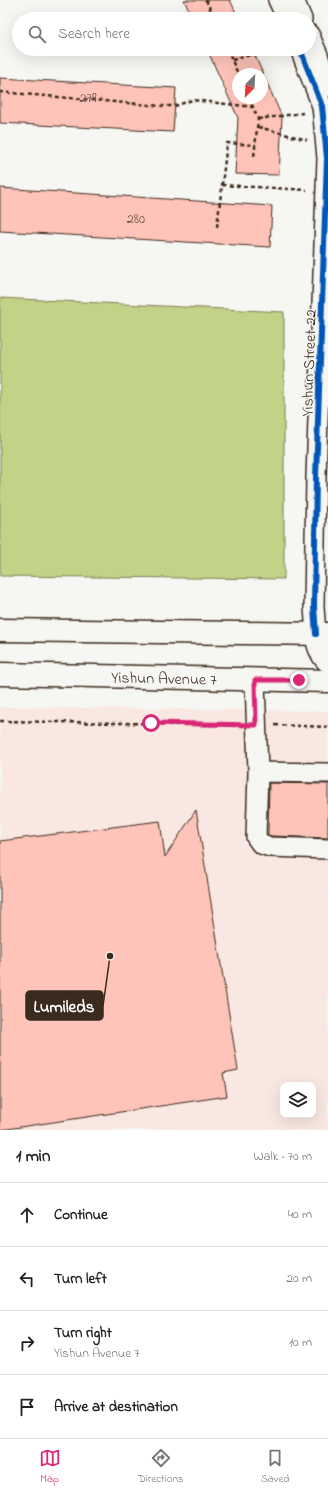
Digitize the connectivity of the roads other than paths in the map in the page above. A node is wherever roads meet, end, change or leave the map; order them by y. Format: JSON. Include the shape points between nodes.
{"nodes":[{"id":1,"x":278,"y":0,"type":"edge"},
{"id":2,"x":294,"y":0,"type":"edge"},
{"id":3,"x":284,"y":12,"type":"edge"},
{"id":4,"x":299,"y":12,"type":"edge"},
{"id":5,"x":316,"y":50,"type":"edge"},
{"id":6,"x":303,"y":56,"type":"edge"},
{"id":7,"x":328,"y":86,"type":"edge"},
{"id":8,"x":0,"y":630,"type":"edge"},
{"id":9,"x":322,"y":634,"type":"edge"},
{"id":10,"x":328,"y":661,"type":"edge"},
{"id":11,"x":0,"y":674,"type":"edge"},
{"id":12,"x":255,"y":680,"type":"junction"},
{"id":13,"x":328,"y":681,"type":"edge"},
{"id":14,"x":258,"y":772,"type":"junction"},
{"id":15,"x":328,"y":773,"type":"edge"},
{"id":16,"x":328,"y":849,"type":"edge"}],
"edges":[{"from":1,"to":3,"type":"street"},
{"from":2,"to":4,"type":"street"},
{"from":5,"to":7,"type":"street"},
{"from":6,"to":9,"type":"street","name":"Yishun Street 22","via":[[322,106],[327,158],[314,607]]},
{"from":8,"to":9,"type":"main road"},
{"from":9,"to":10,"type":"main road","via":[[318,645]]},
{"from":11,"to":12,"type":"main road","name":"Yishun Avenue 7"},
{"from":12,"to":13,"type":"main road","name":"Yishun Avenue 7"},
{"from":12,"to":14,"type":"street"},
{"from":14,"to":15,"type":"street"},
{"from":14,"to":16,"type":"street","via":[[256,837],[261,844],[270,847]]}]}
